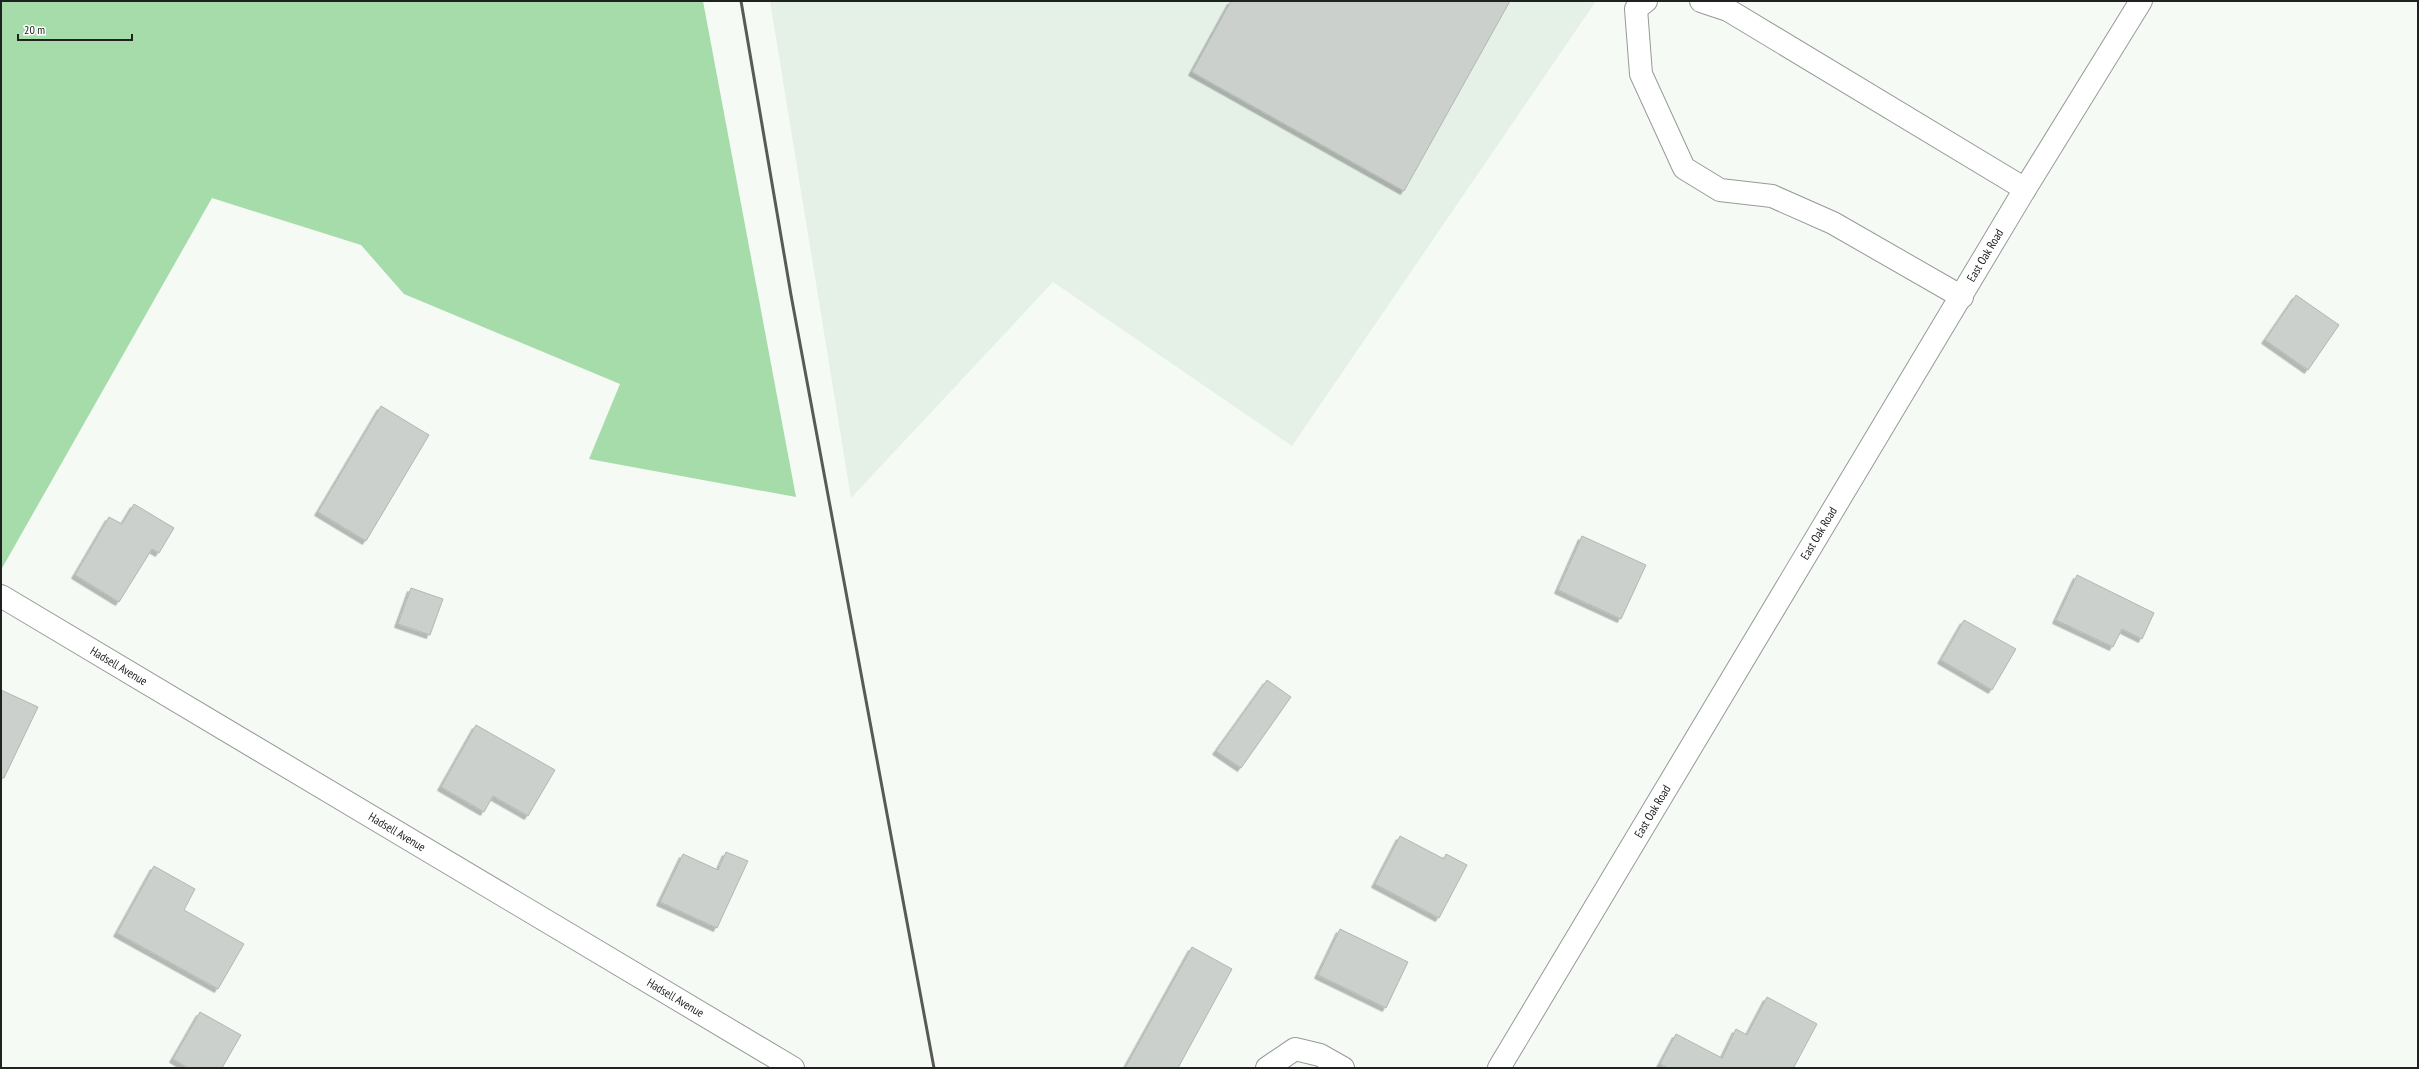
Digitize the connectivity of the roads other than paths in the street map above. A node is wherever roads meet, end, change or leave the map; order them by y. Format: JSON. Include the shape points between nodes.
{"nodes":[{"id":1,"x":1646,"y":1,"type":"edge"},
{"id":2,"x":1701,"y":1,"type":"edge"},
{"id":3,"x":2134,"y":3,"type":"edge"},
{"id":4,"x":2025,"y":189,"type":"junction"},
{"id":5,"x":1962,"y":297,"type":"junction"},
{"id":6,"x":1,"y":596,"type":"edge"},
{"id":7,"x":793,"y":1068,"type":"edge"},
{"id":8,"x":1267,"y":1068,"type":"edge"},
{"id":9,"x":1343,"y":1068,"type":"edge"},
{"id":10,"x":1499,"y":1068,"type":"edge"}],
"edges":[{"from":1,"to":5,"type":"street","via":[[1636,9],[1641,74],[1684,168],[1720,190],[1772,196],[1833,223]]},
{"from":2,"to":4,"type":"street","via":[[1728,10]]},
{"from":3,"to":4,"type":"street","name":"East Oak Road"},
{"from":4,"to":5,"type":"street","name":"East Oak Road"},
{"from":5,"to":10,"type":"street","name":"East Oak Road"},
{"from":6,"to":7,"type":"street","name":"Hadsell Avenue"},
{"from":8,"to":9,"type":"street","via":[[1295,1049],[1320,1055]]}]}
